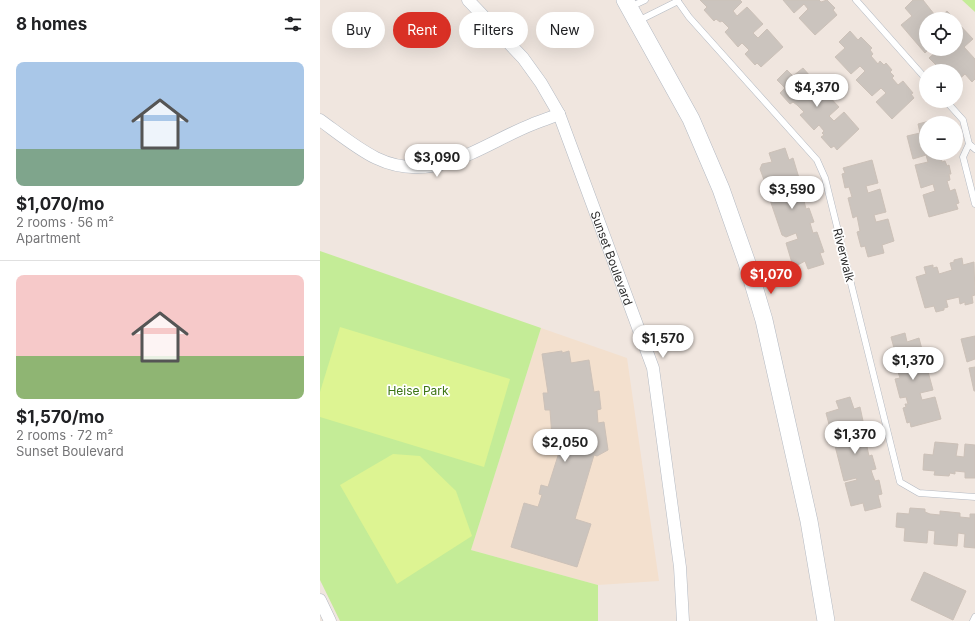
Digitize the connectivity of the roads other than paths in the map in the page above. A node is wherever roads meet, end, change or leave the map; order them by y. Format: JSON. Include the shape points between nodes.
{"nodes":[{"id":1,"x":468,"y":0,"type":"edge"},
{"id":2,"x":645,"y":0,"type":"edge"},
{"id":3,"x":856,"y":0,"type":"edge"},
{"id":4,"x":677,"y":1,"type":"edge"},
{"id":5,"x":631,"y":10,"type":"edge"},
{"id":6,"x":919,"y":71,"type":"edge"},
{"id":7,"x":952,"y":108,"type":"edge"},
{"id":8,"x":559,"y":114,"type":"junction"},
{"id":9,"x":320,"y":120,"type":"edge"},
{"id":10,"x":969,"y":144,"type":"junction"},
{"id":11,"x":975,"y":149,"type":"edge"},
{"id":12,"x":972,"y":178,"type":"edge"},
{"id":13,"x":975,"y":204,"type":"edge"},
{"id":14,"x":975,"y":498,"type":"edge"},
{"id":15,"x":320,"y":600,"type":"edge"},
{"id":16,"x":975,"y":617,"type":"edge"},
{"id":17,"x":330,"y":621,"type":"edge"},
{"id":18,"x":683,"y":621,"type":"edge"},
{"id":19,"x":826,"y":621,"type":"edge"},
{"id":20,"x":973,"y":621,"type":"edge"}],
"edges":[{"from":1,"to":8,"type":"street","name":"Sunset Boulevard","via":[[523,58]]},
{"from":2,"to":5,"type":"lane"},
{"from":3,"to":6,"type":"lane"},
{"from":4,"to":5,"type":"lane"},
{"from":4,"to":14,"type":"lane","name":"Riverwalk","via":[[688,17],[817,160],[823,172],[900,482],[919,493]]},
{"from":5,"to":19,"type":"main road","via":[[691,119],[747,263],[764,320],[809,521]]},
{"from":7,"to":10,"type":"lane","via":[[963,120]]},
{"from":8,"to":9,"type":"street","via":[[478,152],[437,166],[416,167],[398,166],[377,158]]},
{"from":8,"to":18,"type":"street","name":"Sunset Boulevard","via":[[653,368],[680,567]]},
{"from":10,"to":11,"type":"lane"},
{"from":10,"to":12,"type":"lane","via":[[964,157]]},
{"from":12,"to":13,"type":"lane"},
{"from":15,"to":17,"type":"street"},
{"from":16,"to":20,"type":"lane"}]}
